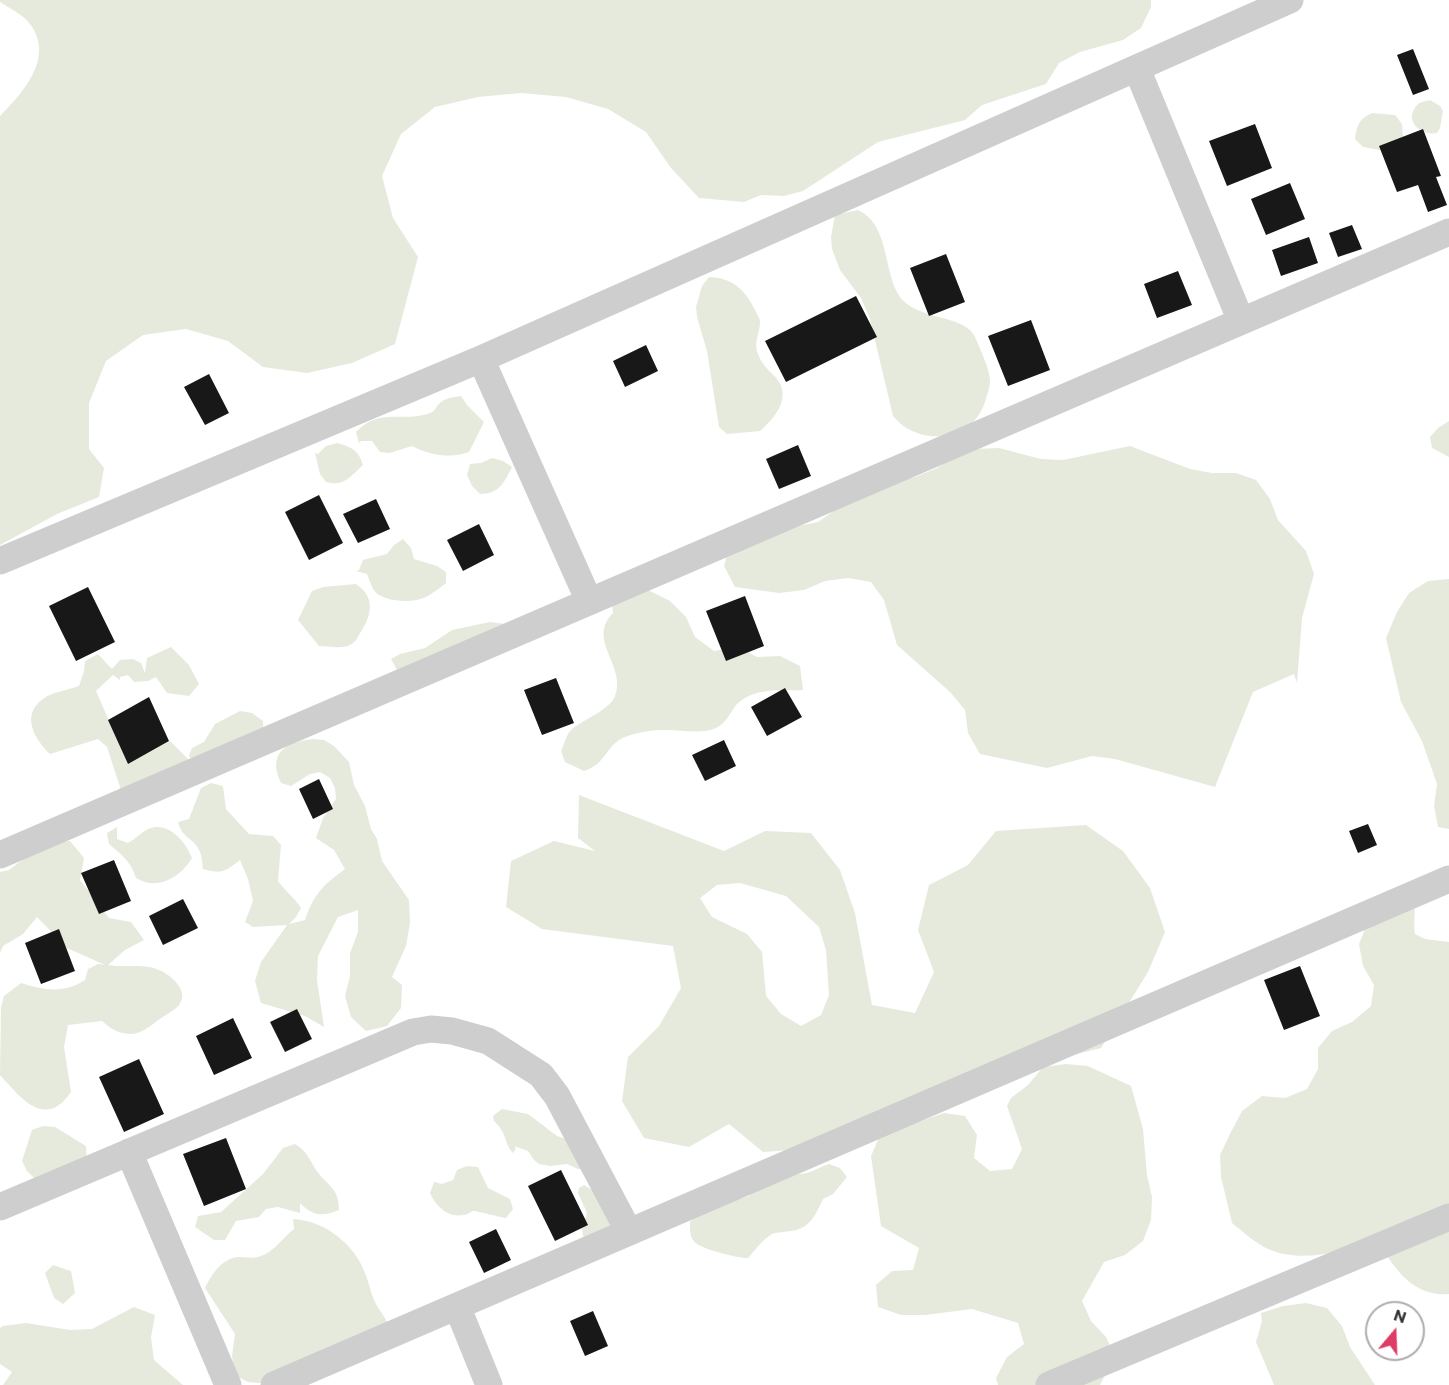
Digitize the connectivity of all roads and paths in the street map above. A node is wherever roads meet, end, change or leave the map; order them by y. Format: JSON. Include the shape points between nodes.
{"nodes":[{"id":1,"x":1290,"y":0,"type":"edge"},
{"id":2,"x":1137,"y":69,"type":"junction"},
{"id":3,"x":1449,"y":232,"type":"edge"},
{"id":4,"x":1241,"y":321,"type":"junction"},
{"id":5,"x":481,"y":359,"type":"junction"},
{"id":6,"x":0,"y":561,"type":"edge"},
{"id":7,"x":589,"y":601,"type":"junction"},
{"id":8,"x":0,"y":855,"type":"edge"},
{"id":9,"x":1449,"y":879,"type":"edge"},
{"id":10,"x":129,"y":1152,"type":"junction"},
{"id":11,"x":0,"y":1207,"type":"edge"},
{"id":12,"x":1449,"y":1217,"type":"edge"},
{"id":13,"x":629,"y":1232,"type":"junction"},
{"id":14,"x":457,"y":1306,"type":"junction"},
{"id":15,"x":1085,"y":1378,"type":"edge"},
{"id":16,"x":228,"y":1385,"type":"edge"},
{"id":17,"x":274,"y":1385,"type":"edge"},
{"id":18,"x":489,"y":1385,"type":"edge"},
{"id":19,"x":1049,"y":1385,"type":"edge"}],
"edges":[{"from":1,"to":2,"type":"street"},
{"from":2,"to":4,"type":"street"},
{"from":2,"to":5,"type":"street"},
{"from":3,"to":4,"type":"street"},
{"from":4,"to":7,"type":"street"},
{"from":5,"to":6,"type":"street"},
{"from":5,"to":7,"type":"street"},
{"from":7,"to":8,"type":"street"},
{"from":9,"to":13,"type":"street"},
{"from":10,"to":11,"type":"street"},
{"from":10,"to":13,"type":"street","via":[[413,1032],[452,1031],[488,1041],[541,1075],[557,1095]]},
{"from":10,"to":16,"type":"street"},
{"from":12,"to":15,"type":"street"},
{"from":13,"to":14,"type":"street"},
{"from":14,"to":17,"type":"street"},
{"from":14,"to":18,"type":"street"},
{"from":15,"to":19,"type":"street"}]}
